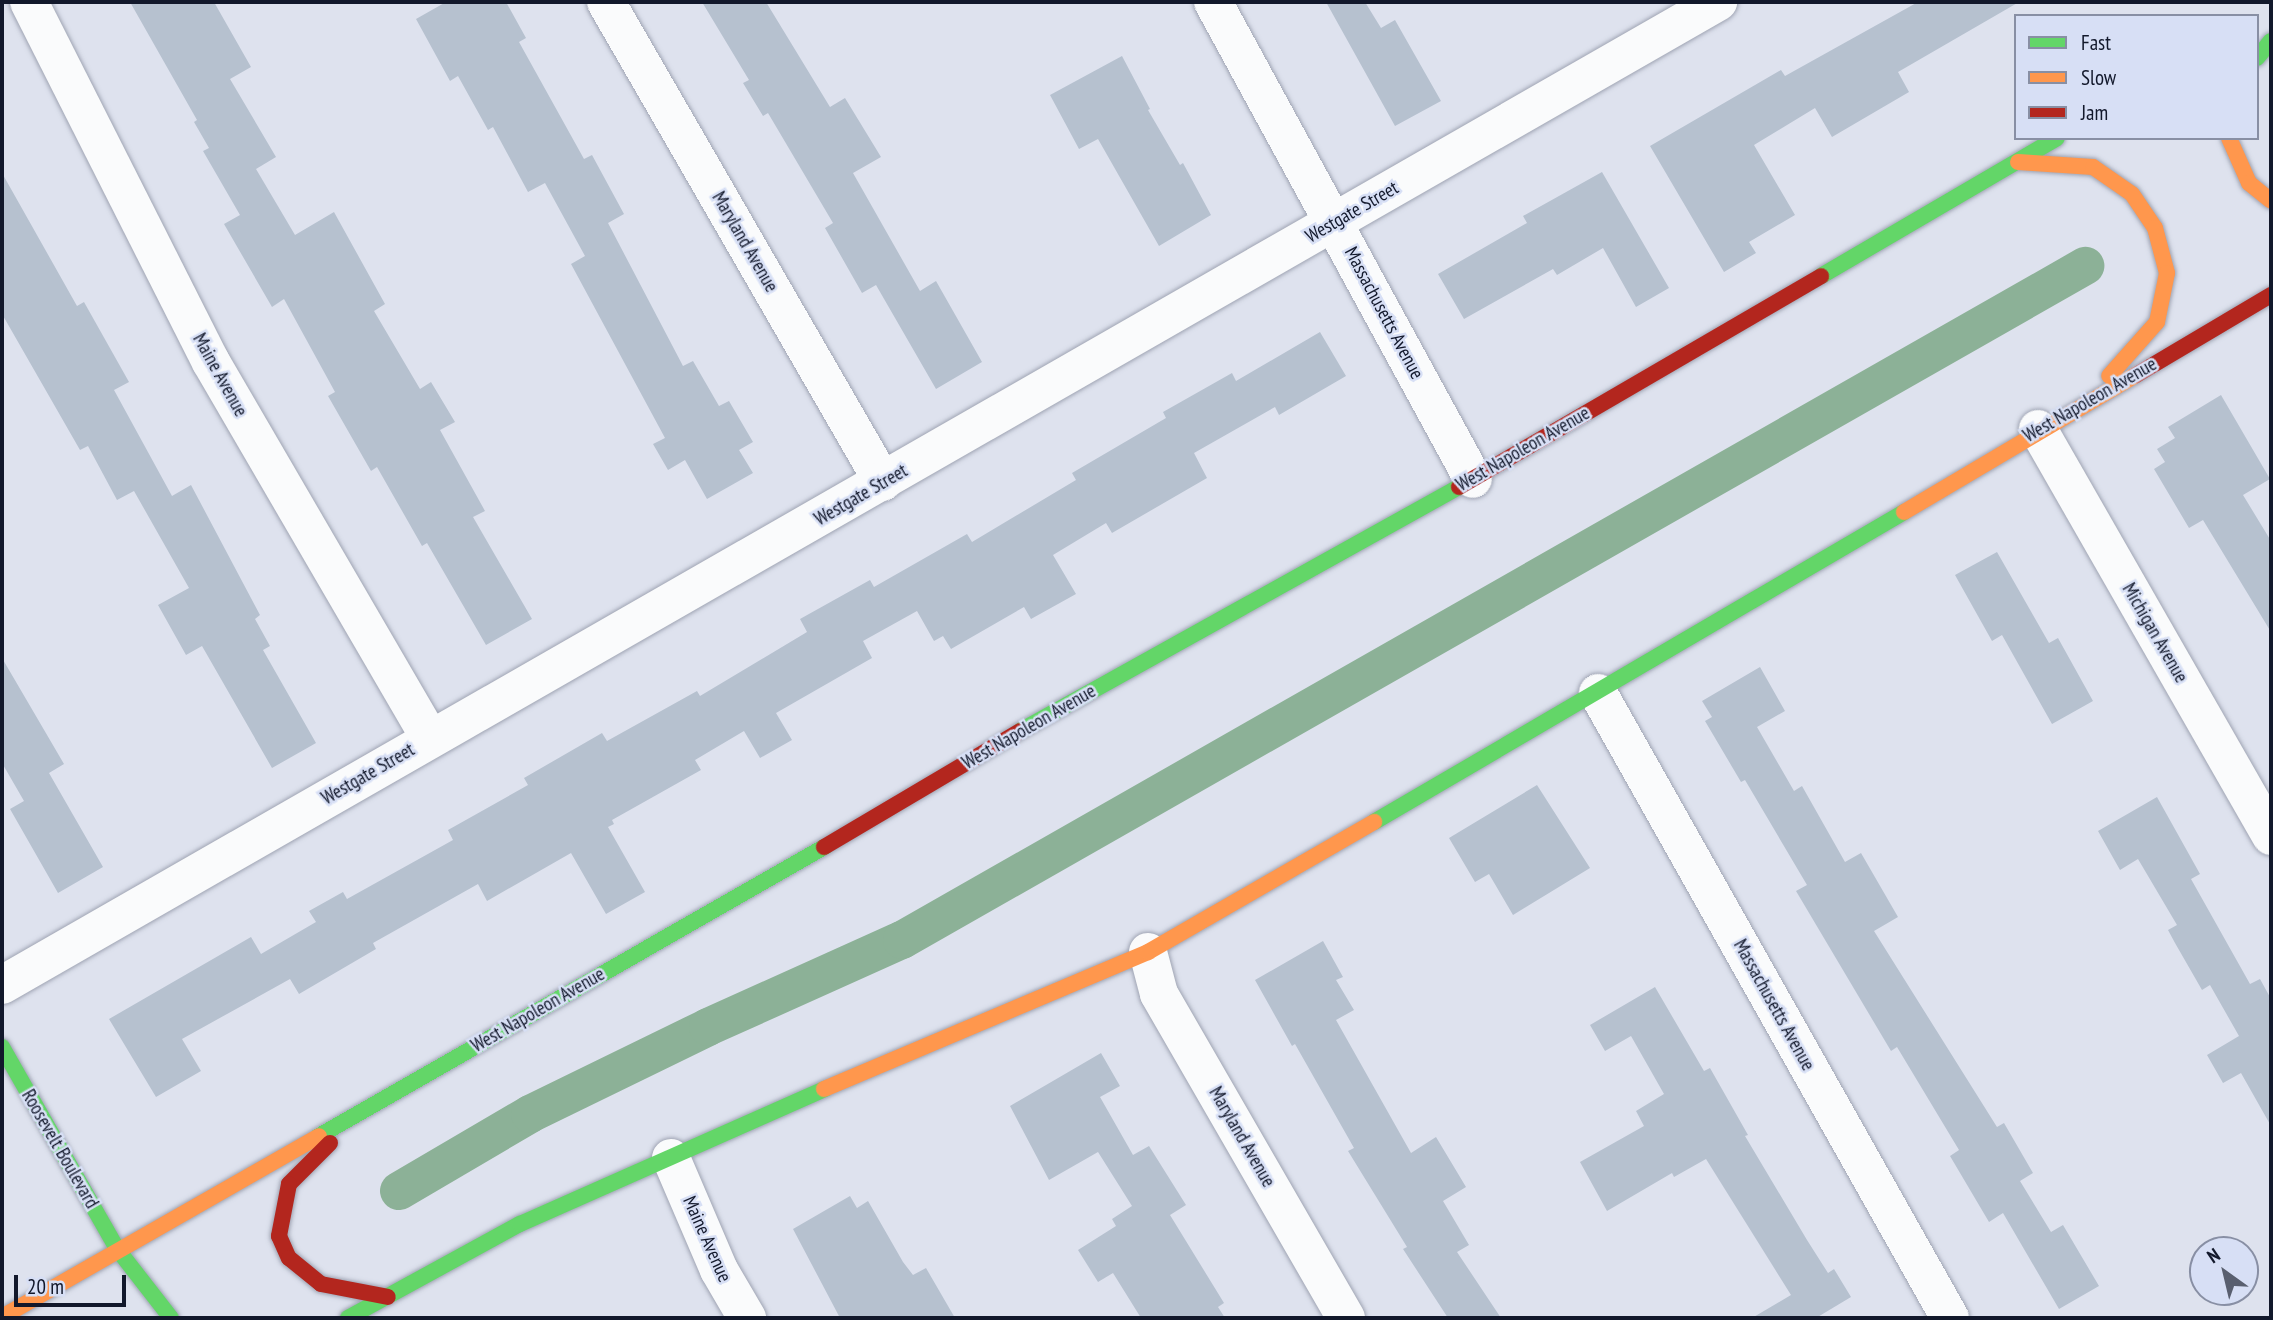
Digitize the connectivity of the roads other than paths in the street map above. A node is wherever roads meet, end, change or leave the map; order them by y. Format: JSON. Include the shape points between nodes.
{"nodes":[{"id":1,"x":29,"y":2,"type":"edge"},
{"id":2,"x":606,"y":2,"type":"edge"},
{"id":3,"x":1213,"y":2,"type":"edge"},
{"id":4,"x":1718,"y":2,"type":"edge"},
{"id":5,"x":2271,"y":41,"type":"edge"},
{"id":6,"x":2259,"y":56,"type":"edge"},
{"id":7,"x":2054,"y":140,"type":"edge"},
{"id":8,"x":2230,"y":140,"type":"edge"},
{"id":9,"x":2018,"y":162,"type":"junction"},
{"id":10,"x":2271,"y":201,"type":"edge"},
{"id":11,"x":1335,"y":222,"type":"junction"},
{"id":12,"x":2271,"y":295,"type":"edge"},
{"id":13,"x":2084,"y":403,"type":"junction"},
{"id":14,"x":2038,"y":429,"type":"junction"},
{"id":15,"x":1473,"y":479,"type":"junction"},
{"id":16,"x":883,"y":482,"type":"junction"},
{"id":17,"x":1598,"y":693,"type":"junction"},
{"id":18,"x":430,"y":738,"type":"junction"},
{"id":19,"x":2271,"y":836,"type":"edge"},
{"id":20,"x":1148,"y":952,"type":"junction"},
{"id":21,"x":2,"y":985,"type":"edge"},
{"id":22,"x":2,"y":1047,"type":"edge"},
{"id":23,"x":363,"y":1110,"type":"junction"},
{"id":24,"x":671,"y":1158,"type":"junction"},
{"id":25,"x":118,"y":1250,"type":"junction"},
{"id":26,"x":133,"y":1296,"type":"dead end"},
{"id":27,"x":388,"y":1297,"type":"junction"},
{"id":28,"x":2,"y":1317,"type":"edge"},
{"id":29,"x":171,"y":1318,"type":"edge"},
{"id":30,"x":348,"y":1318,"type":"edge"},
{"id":31,"x":747,"y":1318,"type":"edge"},
{"id":32,"x":1346,"y":1318,"type":"edge"},
{"id":33,"x":1950,"y":1318,"type":"edge"}],
"edges":[{"from":1,"to":18,"type":"street","name":"Maine Avenue","via":[[211,362]]},
{"from":2,"to":16,"type":"street","name":"Maryland Avenue"},
{"from":3,"to":11,"type":"street","name":"Massachusetts Avenue"},
{"from":4,"to":11,"type":"street","name":"Westgate Street"},
{"from":5,"to":6,"type":"main road"},
{"from":7,"to":9,"type":"main road","name":"West Napoleon Avenue"},
{"from":8,"to":10,"type":"main road","via":[[2249,183]]},
{"from":9,"to":13,"type":"main road","via":[[2093,167],[2132,194],[2155,228],[2167,273],[2157,322]]},
{"from":9,"to":15,"type":"main road","name":"West Napoleon Avenue"},
{"from":11,"to":15,"type":"street","name":"Massachusetts Avenue"},
{"from":11,"to":16,"type":"street","name":"Westgate Street"},
{"from":12,"to":13,"type":"main road","name":"West Napoleon Avenue"},
{"from":13,"to":14,"type":"main road","name":"West Napoleon Avenue"},
{"from":14,"to":17,"type":"main road","name":"West Napoleon Avenue"},
{"from":14,"to":19,"type":"street","name":"Michigan Avenue"},
{"from":15,"to":23,"type":"main road","name":"West Napoleon Avenue","via":[[1044,717]]},
{"from":16,"to":18,"type":"street","name":"Westgate Street"},
{"from":17,"to":20,"type":"main road","name":"West Napoleon Avenue"},
{"from":17,"to":33,"type":"street","name":"Massachusetts Avenue"},
{"from":18,"to":21,"type":"street","name":"Westgate Street"},
{"from":20,"to":24,"type":"main road","name":"West Napoleon Avenue","via":[[699,1142]]},
{"from":20,"to":32,"type":"street","name":"Maryland Avenue","via":[[1159,994]]},
{"from":22,"to":25,"type":"main road","name":"Roosevelt Boulevard"},
{"from":23,"to":25,"type":"main road","name":"West Napoleon Avenue"},
{"from":23,"to":27,"type":"main road","via":[[289,1184],[279,1236],[289,1258],[321,1284]]},
{"from":24,"to":27,"type":"main road","name":"West Napoleon Avenue","via":[[520,1224]]},
{"from":24,"to":31,"type":"street","name":"Maine Avenue","via":[[719,1270]]},
{"from":25,"to":26,"type":"main road","name":"Roosevelt Boulevard"},
{"from":25,"to":28,"type":"main road","name":"West Napoleon Avenue"},
{"from":25,"to":29,"type":"main road","name":"Roosevelt Boulevard"},
{"from":27,"to":30,"type":"main road","name":"West Napoleon Avenue"}]}
